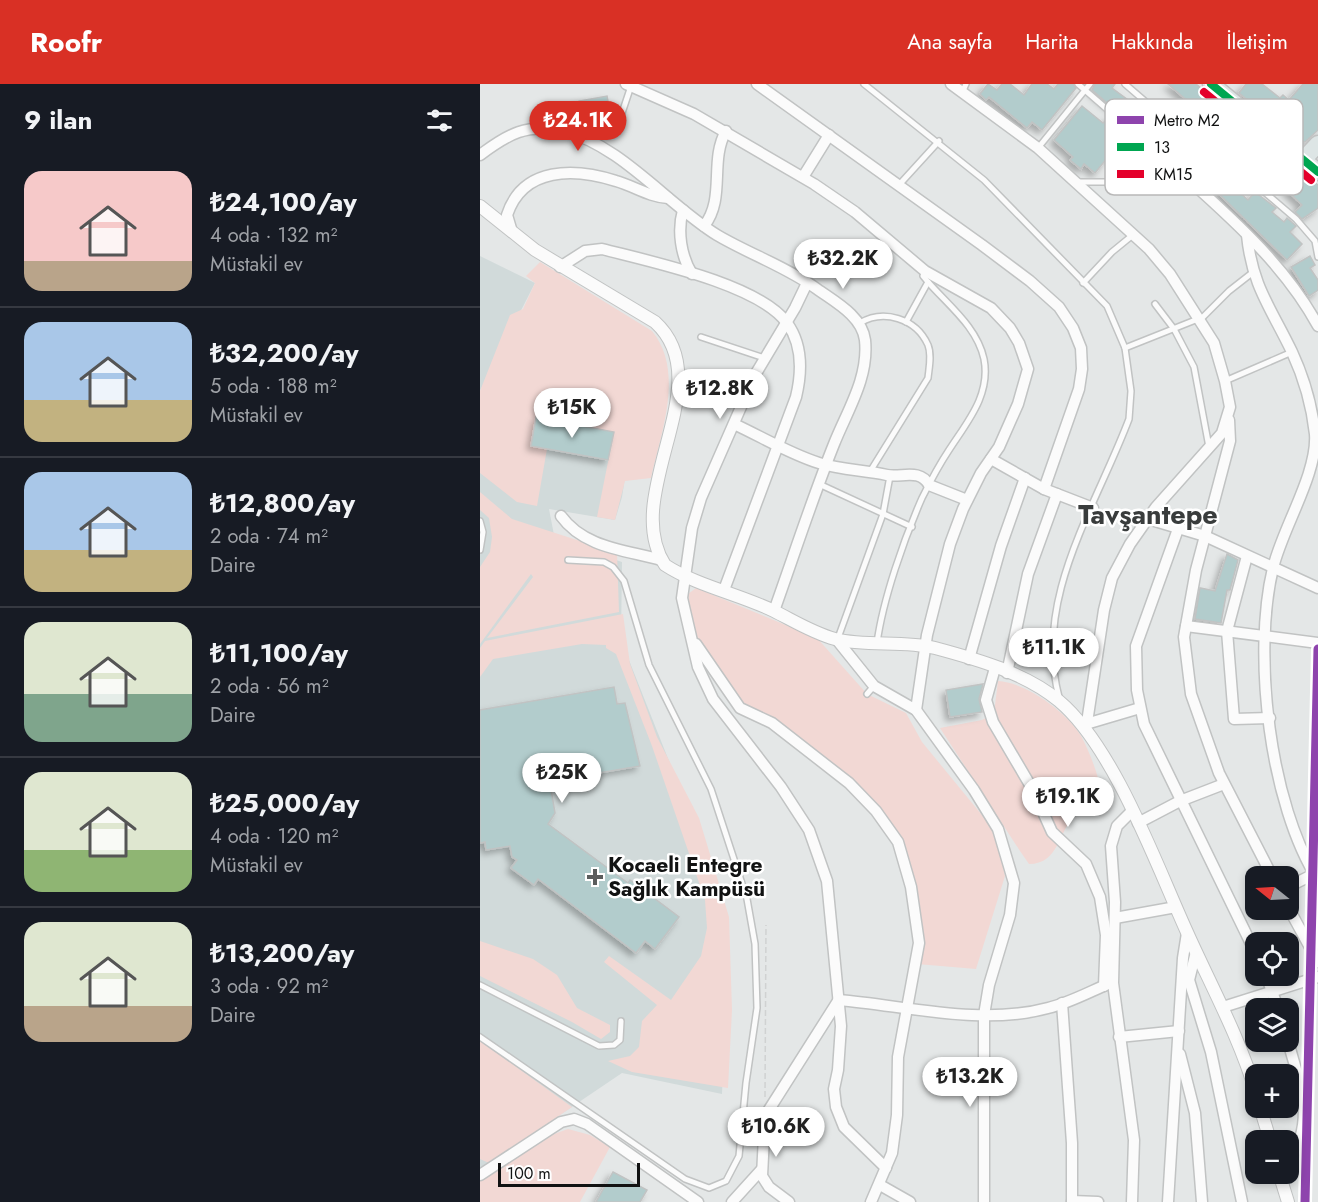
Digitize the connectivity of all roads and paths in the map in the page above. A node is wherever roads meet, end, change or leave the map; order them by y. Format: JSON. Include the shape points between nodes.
{"nodes":[{"id":1,"x":757,"y":84,"type":"edge"},
{"id":2,"x":864,"y":84,"type":"edge"},
{"id":3,"x":951,"y":84,"type":"edge"},
{"id":4,"x":1078,"y":84,"type":"edge"},
{"id":5,"x":1090,"y":84,"type":"edge"},
{"id":6,"x":1125,"y":84,"type":"edge"},
{"id":7,"x":629,"y":85,"type":"edge"},
{"id":8,"x":1219,"y":86,"type":"edge"},
{"id":9,"x":964,"y":88,"type":"edge"},
{"id":10,"x":1085,"y":90,"type":"junction"},
{"id":11,"x":1142,"y":99,"type":"edge"},
{"id":12,"x":1233,"y":99,"type":"edge"},
{"id":13,"x":1105,"y":107,"type":"edge"},
{"id":14,"x":618,"y":125,"type":"dead end"},
{"id":15,"x":726,"y":131,"type":"junction"},
{"id":16,"x":829,"y":135,"type":"junction"},
{"id":17,"x":939,"y":141,"type":"junction"},
{"id":18,"x":1318,"y":144,"type":"edge"},
{"id":19,"x":1038,"y":148,"type":"junction"},
{"id":20,"x":480,"y":155,"type":"edge"},
{"id":21,"x":1304,"y":159,"type":"joint"},
{"id":22,"x":1318,"y":172,"type":"edge"},
{"id":23,"x":803,"y":177,"type":"junction"},
{"id":24,"x":1078,"y":182,"type":"junction"},
{"id":25,"x":1105,"y":182,"type":"edge"},
{"id":26,"x":898,"y":186,"type":"junction"},
{"id":27,"x":1205,"y":195,"type":"edge"},
{"id":28,"x":1268,"y":195,"type":"edge"},
{"id":29,"x":668,"y":198,"type":"junction"},
{"id":30,"x":480,"y":206,"type":"edge"},
{"id":31,"x":683,"y":210,"type":"junction"},
{"id":32,"x":704,"y":226,"type":"junction"},
{"id":33,"x":513,"y":233,"type":"junction"},
{"id":34,"x":1134,"y":234,"type":"junction"},
{"id":35,"x":1247,"y":235,"type":"junction"},
{"id":36,"x":1318,"y":257,"type":"edge"},
{"id":37,"x":560,"y":267,"type":"junction"},
{"id":38,"x":925,"y":271,"type":"junction"},
{"id":39,"x":1252,"y":273,"type":"junction"},
{"id":40,"x":692,"y":274,"type":"junction"},
{"id":41,"x":928,"y":282,"type":"junction"},
{"id":42,"x":807,"y":283,"type":"junction"},
{"id":43,"x":1083,"y":283,"type":"junction"},
{"id":44,"x":1155,"y":304,"type":"dead end"},
{"id":45,"x":1199,"y":319,"type":"junction"},
{"id":46,"x":906,"y":322,"type":"junction"},
{"id":47,"x":787,"y":323,"type":"junction"},
{"id":48,"x":860,"y":324,"type":"junction"},
{"id":49,"x":1318,"y":326,"type":"edge"},
{"id":50,"x":1174,"y":329,"type":"junction"},
{"id":51,"x":701,"y":337,"type":"dead end"},
{"id":52,"x":1125,"y":348,"type":"junction"},
{"id":53,"x":1292,"y":352,"type":"junction"},
{"id":54,"x":764,"y":358,"type":"junction"},
{"id":55,"x":1225,"y":381,"type":"junction"},
{"id":56,"x":1229,"y":416,"type":"junction"},
{"id":57,"x":734,"y":424,"type":"junction"},
{"id":58,"x":779,"y":445,"type":"junction"},
{"id":59,"x":1209,"y":448,"type":"junction"},
{"id":60,"x":991,"y":459,"type":"junction"},
{"id":61,"x":827,"y":465,"type":"junction"},
{"id":62,"x":871,"y":471,"type":"junction"},
{"id":63,"x":890,"y":476,"type":"junction"},
{"id":64,"x":1025,"y":478,"type":"junction"},
{"id":65,"x":819,"y":484,"type":"junction"},
{"id":66,"x":929,"y":485,"type":"junction"},
{"id":67,"x":1044,"y":489,"type":"junction"},
{"id":68,"x":1057,"y":494,"type":"junction"},
{"id":69,"x":967,"y":500,"type":"junction"},
{"id":70,"x":1093,"y":508,"type":"junction"},
{"id":71,"x":883,"y":514,"type":"junction"},
{"id":72,"x":561,"y":516,"type":"dead end"},
{"id":73,"x":1148,"y":519,"type":"junction"},
{"id":74,"x":480,"y":521,"type":"edge"},
{"id":75,"x":912,"y":527,"type":"junction"},
{"id":76,"x":1178,"y":529,"type":"junction"},
{"id":77,"x":1205,"y":536,"type":"junction"},
{"id":78,"x":480,"y":550,"type":"edge"},
{"id":79,"x":1247,"y":555,"type":"junction"},
{"id":80,"x":568,"y":560,"type":"dead end"},
{"id":81,"x":661,"y":560,"type":"junction"},
{"id":82,"x":1273,"y":567,"type":"junction"},
{"id":83,"x":685,"y":575,"type":"junction"},
{"id":84,"x":1318,"y":588,"type":"edge"},
{"id":85,"x":724,"y":590,"type":"junction"},
{"id":86,"x":774,"y":611,"type":"junction"},
{"id":87,"x":1186,"y":626,"type":"junction"},
{"id":88,"x":1227,"y":631,"type":"junction"},
{"id":89,"x":1265,"y":635,"type":"junction"},
{"id":90,"x":690,"y":636,"type":"junction"},
{"id":91,"x":837,"y":640,"type":"junction"},
{"id":92,"x":877,"y":643,"type":"junction"},
{"id":93,"x":1318,"y":643,"type":"edge"},
{"id":94,"x":926,"y":646,"type":"junction"},
{"id":95,"x":969,"y":659,"type":"junction"},
{"id":96,"x":1001,"y":670,"type":"junction"},
{"id":97,"x":1060,"y":702,"type":"junction"},
{"id":98,"x":1140,"y":708,"type":"junction"},
{"id":99,"x":916,"y":710,"type":"junction"},
{"id":100,"x":1270,"y":718,"type":"junction"},
{"id":101,"x":1086,"y":726,"type":"junction"},
{"id":102,"x":1224,"y":784,"type":"junction"},
{"id":103,"x":1180,"y":801,"type":"junction"},
{"id":104,"x":1135,"y":817,"type":"junction"},
{"id":105,"x":1267,"y":866,"type":"edge"},
{"id":106,"x":1316,"y":877,"type":"edge"},
{"id":107,"x":1299,"y":883,"type":"edge"},
{"id":108,"x":1176,"y":907,"type":"junction"},
{"id":109,"x":1115,"y":918,"type":"junction"},
{"id":110,"x":1295,"y":920,"type":"edge"},
{"id":111,"x":765,"y":925,"type":"dead end"},
{"id":112,"x":1245,"y":932,"type":"edge"},
{"id":113,"x":1188,"y":933,"type":"junction"},
{"id":114,"x":1196,"y":952,"type":"junction"},
{"id":115,"x":1318,"y":962,"type":"edge"},
{"id":116,"x":1318,"y":977,"type":"edge"},
{"id":117,"x":1108,"y":984,"type":"junction"},
{"id":118,"x":480,"y":985,"type":"edge"},
{"id":119,"x":1272,"y":986,"type":"edge"},
{"id":120,"x":1274,"y":991,"type":"junction"},
{"id":121,"x":1276,"y":998,"type":"edge"},
{"id":122,"x":839,"y":1000,"type":"junction"},
{"id":123,"x":1062,"y":1003,"type":"junction"},
{"id":124,"x":906,"y":1006,"type":"junction"},
{"id":125,"x":1223,"y":1007,"type":"junction"},
{"id":126,"x":984,"y":1015,"type":"junction"},
{"id":127,"x":621,"y":1021,"type":"dead end"},
{"id":128,"x":1179,"y":1031,"type":"junction"},
{"id":129,"x":480,"y":1037,"type":"edge"},
{"id":130,"x":1119,"y":1037,"type":"junction"},
{"id":131,"x":1178,"y":1045,"type":"junction"},
{"id":132,"x":1291,"y":1052,"type":"edge"},
{"id":133,"x":1247,"y":1064,"type":"edge"},
{"id":134,"x":583,"y":1106,"type":"junction"},
{"id":135,"x":765,"y":1116,"type":"junction"},
{"id":136,"x":574,"y":1119,"type":"junction"},
{"id":137,"x":1299,"y":1145,"type":"edge"},
{"id":138,"x":886,"y":1168,"type":"junction"},
{"id":139,"x":761,"y":1170,"type":"junction"},
{"id":140,"x":480,"y":1175,"type":"edge"},
{"id":141,"x":1284,"y":1184,"type":"edge"},
{"id":142,"x":880,"y":1185,"type":"junction"},
{"id":143,"x":1072,"y":1201,"type":"edge"},
{"id":144,"x":698,"y":1202,"type":"edge"},
{"id":145,"x":732,"y":1202,"type":"edge"},
{"id":146,"x":789,"y":1202,"type":"edge"},
{"id":147,"x":871,"y":1202,"type":"edge"},
{"id":148,"x":910,"y":1202,"type":"edge"},
{"id":149,"x":984,"y":1202,"type":"edge"},
{"id":150,"x":1098,"y":1202,"type":"edge"},
{"id":151,"x":1132,"y":1202,"type":"edge"},
{"id":152,"x":1167,"y":1202,"type":"edge"},
{"id":153,"x":1202,"y":1202,"type":"edge"},
{"id":154,"x":1242,"y":1202,"type":"edge"},
{"id":155,"x":1288,"y":1202,"type":"edge"}],
"edges":[{"from":1,"to":16,"type":"street"},
{"from":2,"to":17,"type":"lane"},
{"from":3,"to":9,"type":"street"},
{"from":4,"to":10,"type":"lane"},
{"from":5,"to":10,"type":"lane"},
{"from":6,"to":11,"type":"lane"},
{"from":7,"to":14,"type":"lane"},
{"from":7,"to":15,"type":"street"},
{"from":8,"to":12,"type":"main road"},
{"from":9,"to":19,"type":"street"},
{"from":10,"to":13,"type":"lane"},
{"from":10,"to":19,"type":"lane"},
{"from":15,"to":23,"type":"street"},
{"from":15,"to":32,"type":"street","via":[[717,155],[714,208]]},
{"from":16,"to":23,"type":"street"},
{"from":16,"to":26,"type":"street"},
{"from":17,"to":26,"type":"lane"},
{"from":17,"to":43,"type":"lane","via":[[984,180]]},
{"from":18,"to":21,"type":"main road"},
{"from":19,"to":24,"type":"street"},
{"from":20,"to":29,"type":"street","via":[[510,134],[527,129],[565,131],[610,154]]},
{"from":21,"to":22,"type":"main road"},
{"from":23,"to":38,"type":"street","via":[[855,212]]},
{"from":24,"to":25,"type":"lane"},
{"from":24,"to":34,"type":"street"},
{"from":26,"to":67,"type":"street","via":[[1030,281],[1059,308],[1073,328],[1081,348],[1080,379]]},
{"from":27,"to":35,"type":"street"},
{"from":28,"to":36,"type":"lane","via":[[1303,225],[1315,241]]},
{"from":29,"to":31,"type":"street"},
{"from":29,"to":33,"type":"street","via":[[657,198],[594,176],[552,174],[537,178],[517,194],[507,215]]},
{"from":30,"to":33,"type":"street"},
{"from":31,"to":32,"type":"street"},
{"from":31,"to":40,"type":"street","via":[[680,237]]},
{"from":32,"to":42,"type":"street"},
{"from":33,"to":37,"type":"street"},
{"from":34,"to":43,"type":"lane"},
{"from":34,"to":45,"type":"street","via":[[1170,274]]},
{"from":35,"to":39,"type":"street"},
{"from":35,"to":49,"type":"street"},
{"from":37,"to":40,"type":"street","via":[[585,251],[602,249]]},
{"from":37,"to":81,"type":"street","via":[[655,322],[672,343],[679,377],[654,508],[655,543]]},
{"from":38,"to":41,"type":"lane","via":[[923,276]]},
{"from":38,"to":60,"type":"street","via":[[991,308],[1010,328],[1026,359],[1028,369],[1018,404]]},
{"from":39,"to":45,"type":"lane"},
{"from":39,"to":53,"type":"street"},
{"from":40,"to":47,"type":"street","via":[[771,307]]},
{"from":41,"to":46,"type":"lane"},
{"from":41,"to":66,"type":"lane","via":[[971,328],[984,358],[986,375],[975,410]]},
{"from":42,"to":47,"type":"street"},
{"from":42,"to":48,"type":"street"},
{"from":43,"to":52,"type":"lane","via":[[1107,306]]},
{"from":44,"to":50,"type":"lane"},
{"from":45,"to":50,"type":"lane"},
{"from":45,"to":55,"type":"street","via":[[1214,343]]},
{"from":46,"to":48,"type":"lane","via":[[879,315]]},
{"from":46,"to":62,"type":"lane","via":[[929,346],[928,378]]},
{"from":47,"to":54,"type":"street"},
{"from":47,"to":58,"type":"street","via":[[801,365],[796,397]]},
{"from":48,"to":61,"type":"street","via":[[865,340],[860,382]]},
{"from":50,"to":52,"type":"lane"},
{"from":50,"to":59,"type":"lane","via":[[1194,367]]},
{"from":51,"to":54,"type":"lane"},
{"from":52,"to":70,"type":"lane","via":[[1131,391],[1129,419]]},
{"from":53,"to":55,"type":"lane"},
{"from":53,"to":82,"type":"street","via":[[1309,395],[1316,437],[1313,460]]},
{"from":54,"to":57,"type":"street"},
{"from":55,"to":56,"type":"street"},
{"from":56,"to":59,"type":"street","via":[[1222,433]]},
{"from":56,"to":77,"type":"street","via":[[1230,441]]},
{"from":57,"to":58,"type":"street"},
{"from":57,"to":83,"type":"street","via":[[697,510]]},
{"from":58,"to":61,"type":"street"},
{"from":58,"to":85,"type":"street"},
{"from":59,"to":73,"type":"street"},
{"from":60,"to":64,"type":"street"},
{"from":60,"to":69,"type":"street"},
{"from":61,"to":62,"type":"street"},
{"from":61,"to":65,"type":"street"},
{"from":62,"to":63,"type":"street"},
{"from":63,"to":66,"type":"street","via":[[919,476]]},
{"from":63,"to":71,"type":"lane"},
{"from":64,"to":67,"type":"street"},
{"from":64,"to":95,"type":"street","via":[[1000,546]]},
{"from":65,"to":71,"type":"lane"},
{"from":65,"to":86,"type":"street"},
{"from":66,"to":69,"type":"street"},
{"from":66,"to":75,"type":"lane"},
{"from":67,"to":68,"type":"street"},
{"from":68,"to":70,"type":"street"},
{"from":68,"to":96,"type":"street","via":[[1028,574]]},
{"from":69,"to":94,"type":"street","via":[[936,591]]},
{"from":70,"to":97,"type":"lane","via":[[1064,573],[1055,605],[1051,644]]},
{"from":71,"to":75,"type":"lane"},
{"from":71,"to":91,"type":"lane"},
{"from":72,"to":81,"type":"street","via":[[570,529],[586,540]]},
{"from":73,"to":76,"type":"street"},
{"from":73,"to":101,"type":"street","via":[[1113,578],[1104,610]]},
{"from":74,"to":78,"type":"lane"},
{"from":75,"to":92,"type":"lane","via":[[886,598]]},
{"from":76,"to":77,"type":"street"},
{"from":76,"to":98,"type":"street","via":[[1136,646]]},
{"from":77,"to":79,"type":"street"},
{"from":77,"to":87,"type":"street"},
{"from":79,"to":82,"type":"street"},
{"from":79,"to":88,"type":"street"},
{"from":80,"to":134,"type":"lane","via":[[604,562],[624,581],[649,665],[720,809],[747,899],[758,983],[739,1156],[726,1181],[709,1188],[685,1179]]},
{"from":81,"to":83,"type":"street"},
{"from":82,"to":84,"type":"street"},
{"from":82,"to":89,"type":"street"},
{"from":83,"to":85,"type":"street"},
{"from":83,"to":90,"type":"street","via":[[682,598]]},
{"from":85,"to":86,"type":"street"},
{"from":86,"to":91,"type":"street"},
{"from":87,"to":88,"type":"street"},
{"from":87,"to":102,"type":"street","via":[[1191,694]]},
{"from":88,"to":89,"type":"street"},
{"from":88,"to":100,"type":"street","via":[[1234,719]]},
{"from":89,"to":93,"type":"street"},
{"from":89,"to":100,"type":"street"},
{"from":90,"to":122,"type":"street","via":[[698,667],[713,699],[782,787],[809,830],[827,881]]},
{"from":90,"to":124,"type":"street","via":[[740,708],[771,723],[849,783],[898,842],[911,887],[920,943]]},
{"from":91,"to":92,"type":"street"},
{"from":91,"to":99,"type":"street","via":[[870,690]]},
{"from":92,"to":94,"type":"street"},
{"from":94,"to":95,"type":"street"},
{"from":94,"to":99,"type":"street"},
{"from":95,"to":96,"type":"street"},
{"from":96,"to":97,"type":"street","via":[[1036,685]]},
{"from":96,"to":117,"type":"street","via":[[986,700],[993,722],[1033,790],[1052,832],[1086,864],[1100,897]]},
{"from":97,"to":101,"type":"street"},
{"from":98,"to":101,"type":"street"},
{"from":98,"to":103,"type":"street"},
{"from":99,"to":126,"type":"street","via":[[998,829],[1014,883],[1010,915]]},
{"from":100,"to":106,"type":"street","via":[[1293,831]]},
{"from":101,"to":104,"type":"street"},
{"from":102,"to":103,"type":"street"},
{"from":102,"to":105,"type":"street"},
{"from":103,"to":104,"type":"street"},
{"from":103,"to":112,"type":"street"},
{"from":104,"to":108,"type":"street"},
{"from":104,"to":109,"type":"street","via":[[1117,826],[1111,846]]},
{"from":106,"to":107,"type":"street"},
{"from":108,"to":109,"type":"street"},
{"from":108,"to":113,"type":"street"},
{"from":109,"to":117,"type":"street"},
{"from":110,"to":115,"type":"street"},
{"from":111,"to":135,"type":"path"},
{"from":113,"to":114,"type":"street"},
{"from":113,"to":128,"type":"street"},
{"from":114,"to":125,"type":"street"},
{"from":114,"to":154,"type":"street","via":[[1189,980],[1212,1052]]},
{"from":116,"to":120,"type":"street"},
{"from":117,"to":123,"type":"street"},
{"from":117,"to":130,"type":"street"},
{"from":118,"to":127,"type":"lane","via":[[599,1046],[614,1045],[620,1040]]},
{"from":119,"to":120,"type":"street"},
{"from":120,"to":121,"type":"street"},
{"from":120,"to":125,"type":"street"},
{"from":122,"to":124,"type":"street"},
{"from":122,"to":135,"type":"street"},
{"from":122,"to":138,"type":"street","via":[[841,1042],[834,1089],[836,1107],[844,1127]]},
{"from":123,"to":126,"type":"street"},
{"from":123,"to":143,"type":"street"},
{"from":124,"to":126,"type":"street"},
{"from":124,"to":138,"type":"street","via":[[898,1057],[897,1115]]},
{"from":125,"to":133,"type":"street"},
{"from":126,"to":149,"type":"street"},
{"from":128,"to":130,"type":"street"},
{"from":128,"to":131,"type":"street"},
{"from":129,"to":134,"type":"lane"},
{"from":130,"to":151,"type":"street","via":[[1134,1140]]},
{"from":131,"to":152,"type":"street"},
{"from":131,"to":153,"type":"street","via":[[1195,1113]]},
{"from":132,"to":137,"type":"street","via":[[1306,1110]]},
{"from":134,"to":136,"type":"lane"},
{"from":135,"to":139,"type":"street"},
{"from":136,"to":140,"type":"street","via":[[561,1122]]},
{"from":136,"to":144,"type":"street","via":[[587,1124]]},
{"from":138,"to":142,"type":"street"},
{"from":139,"to":145,"type":"street"},
{"from":139,"to":146,"type":"street","via":[[768,1187]]},
{"from":141,"to":155,"type":"street"},
{"from":142,"to":147,"type":"street"},
{"from":142,"to":148,"type":"street"},
{"from":143,"to":150,"type":"street"}]}
